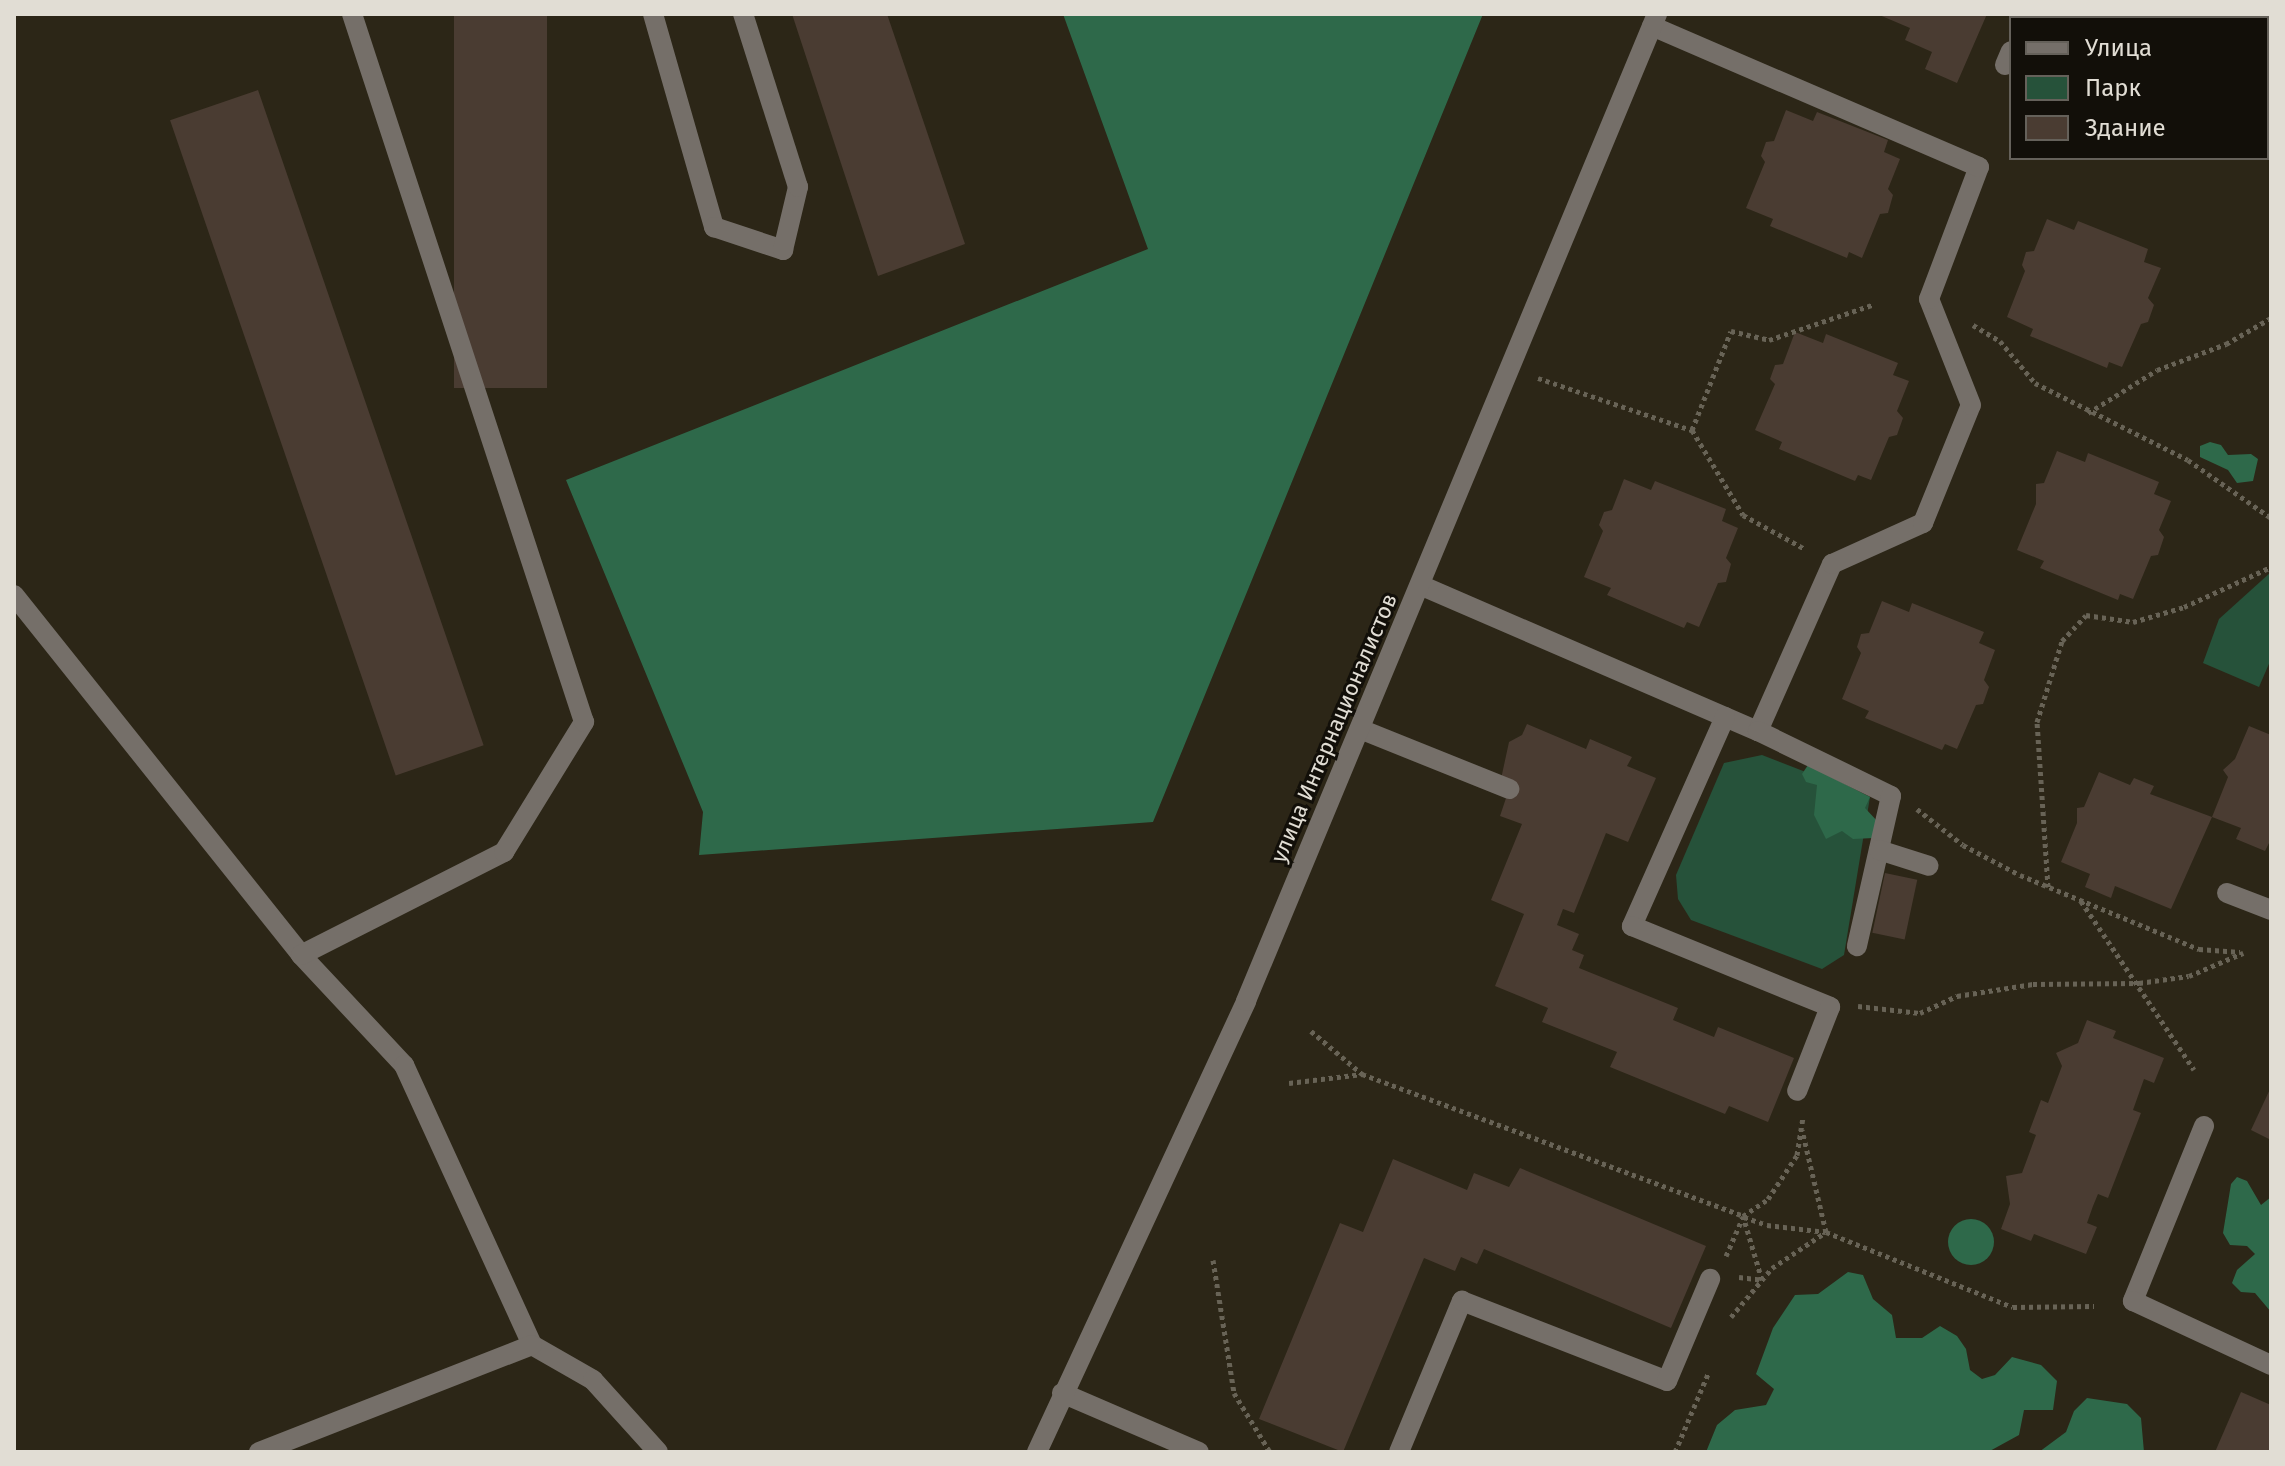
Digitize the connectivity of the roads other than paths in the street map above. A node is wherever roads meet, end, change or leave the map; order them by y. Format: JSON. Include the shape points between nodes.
{"nodes":[{"id":1,"x":352,"y":14,"type":"edge"},
{"id":2,"x":653,"y":14,"type":"edge"},
{"id":3,"x":743,"y":14,"type":"edge"},
{"id":4,"x":1654,"y":20,"type":"edge"},
{"id":5,"x":1420,"y":585,"type":"junction"},
{"id":6,"x":14,"y":595,"type":"edge"},
{"id":7,"x":1725,"y":717,"type":"junction"},
{"id":8,"x":1360,"y":729,"type":"junction"},
{"id":9,"x":1758,"y":731,"type":"junction"},
{"id":10,"x":1509,"y":789,"type":"dead end"},
{"id":11,"x":1879,"y":850,"type":"junction"},
{"id":12,"x":1929,"y":866,"type":"dead end"},
{"id":13,"x":2227,"y":893,"type":"dead end"},
{"id":14,"x":2271,"y":910,"type":"edge"},
{"id":15,"x":1857,"y":946,"type":"dead end"},
{"id":16,"x":301,"y":955,"type":"junction"},
{"id":17,"x":1797,"y":1091,"type":"road end"},
{"id":18,"x":2204,"y":1126,"type":"dead end"},
{"id":19,"x":1710,"y":1279,"type":"road end"},
{"id":20,"x":532,"y":1345,"type":"junction"},
{"id":21,"x":2271,"y":1365,"type":"edge"},
{"id":22,"x":1062,"y":1393,"type":"junction"},
{"id":23,"x":1153,"y":1443,"type":"edge"},
{"id":24,"x":259,"y":1452,"type":"edge"},
{"id":25,"x":658,"y":1452,"type":"edge"},
{"id":26,"x":1037,"y":1452,"type":"edge"},
{"id":27,"x":1199,"y":1452,"type":"edge"},
{"id":28,"x":1399,"y":1452,"type":"edge"}],
"edges":[{"from":1,"to":16,"type":"street","via":[[584,722],[504,852]]},
{"from":2,"to":3,"type":"street","via":[[714,227],[783,250],[798,187]]},
{"from":4,"to":5,"type":"street","name":"улица Интернационалистов"},
{"from":4,"to":9,"type":"street","via":[[1979,167],[1929,299],[1971,405],[1923,523],[1832,564]]},
{"from":5,"to":7,"type":"street"},
{"from":5,"to":8,"type":"street","name":"улица Интернационалистов"},
{"from":6,"to":16,"type":"street"},
{"from":7,"to":9,"type":"street"},
{"from":7,"to":17,"type":"street","via":[[1632,926],[1830,1007]]},
{"from":8,"to":10,"type":"street"},
{"from":8,"to":22,"type":"street","name":"улица Интернационалистов","via":[[1246,1001]]},
{"from":9,"to":11,"type":"street","via":[[1891,796]]},
{"from":11,"to":12,"type":"street"},
{"from":11,"to":15,"type":"street"},
{"from":13,"to":14,"type":"street"},
{"from":16,"to":20,"type":"street","via":[[404,1065]]},
{"from":18,"to":21,"type":"street","via":[[2133,1301]]},
{"from":19,"to":28,"type":"street","via":[[1667,1381],[1462,1301]]},
{"from":20,"to":24,"type":"street"},
{"from":20,"to":25,"type":"street","via":[[593,1380]]},
{"from":22,"to":23,"type":"street"},
{"from":22,"to":26,"type":"street","name":"улица Интернационалистов"},
{"from":23,"to":27,"type":"street"}]}
